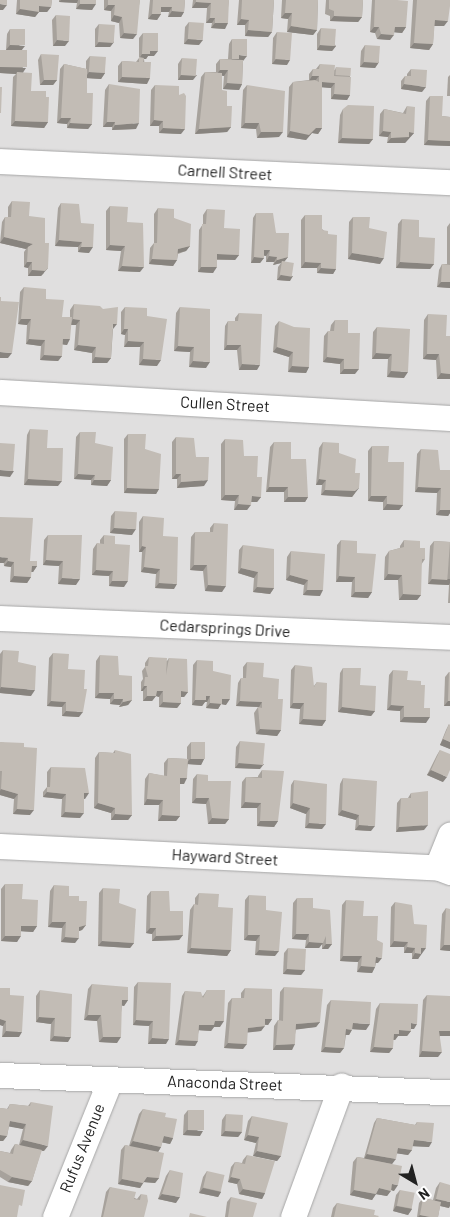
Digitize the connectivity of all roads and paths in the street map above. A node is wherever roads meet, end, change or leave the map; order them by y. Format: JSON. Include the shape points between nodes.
{"nodes":[{"id":1,"x":0,"y":161,"type":"edge"},
{"id":2,"x":450,"y":182,"type":"edge"},
{"id":3,"x":0,"y":392,"type":"edge"},
{"id":4,"x":450,"y":418,"type":"edge"},
{"id":5,"x":0,"y":618,"type":"edge"},
{"id":6,"x":450,"y":638,"type":"edge"},
{"id":7,"x":450,"y":834,"type":"edge"},
{"id":8,"x":0,"y":846,"type":"edge"},
{"id":9,"x":444,"y":869,"type":"edge"},
{"id":10,"x":0,"y":1075,"type":"edge"},
{"id":11,"x":110,"y":1080,"type":"junction"},
{"id":12,"x":341,"y":1086,"type":"junction"},
{"id":13,"x":450,"y":1092,"type":"edge"},
{"id":14,"x":55,"y":1217,"type":"edge"},
{"id":15,"x":293,"y":1217,"type":"edge"}],
"edges":[{"from":1,"to":2,"type":"street","name":"Carnell Street"},
{"from":3,"to":4,"type":"street","name":"Cullen Street"},
{"from":5,"to":6,"type":"street","name":"Cedarsprings Drive"},
{"from":7,"to":9,"type":"street"},
{"from":8,"to":9,"type":"street","name":"Hayward Street"},
{"from":10,"to":11,"type":"street","name":"Anaconda Street"},
{"from":11,"to":12,"type":"street","name":"Anaconda Street"},
{"from":11,"to":14,"type":"street","name":"Rufus Avenue"},
{"from":12,"to":13,"type":"street","name":"Anaconda Street"},
{"from":12,"to":15,"type":"street"}]}
